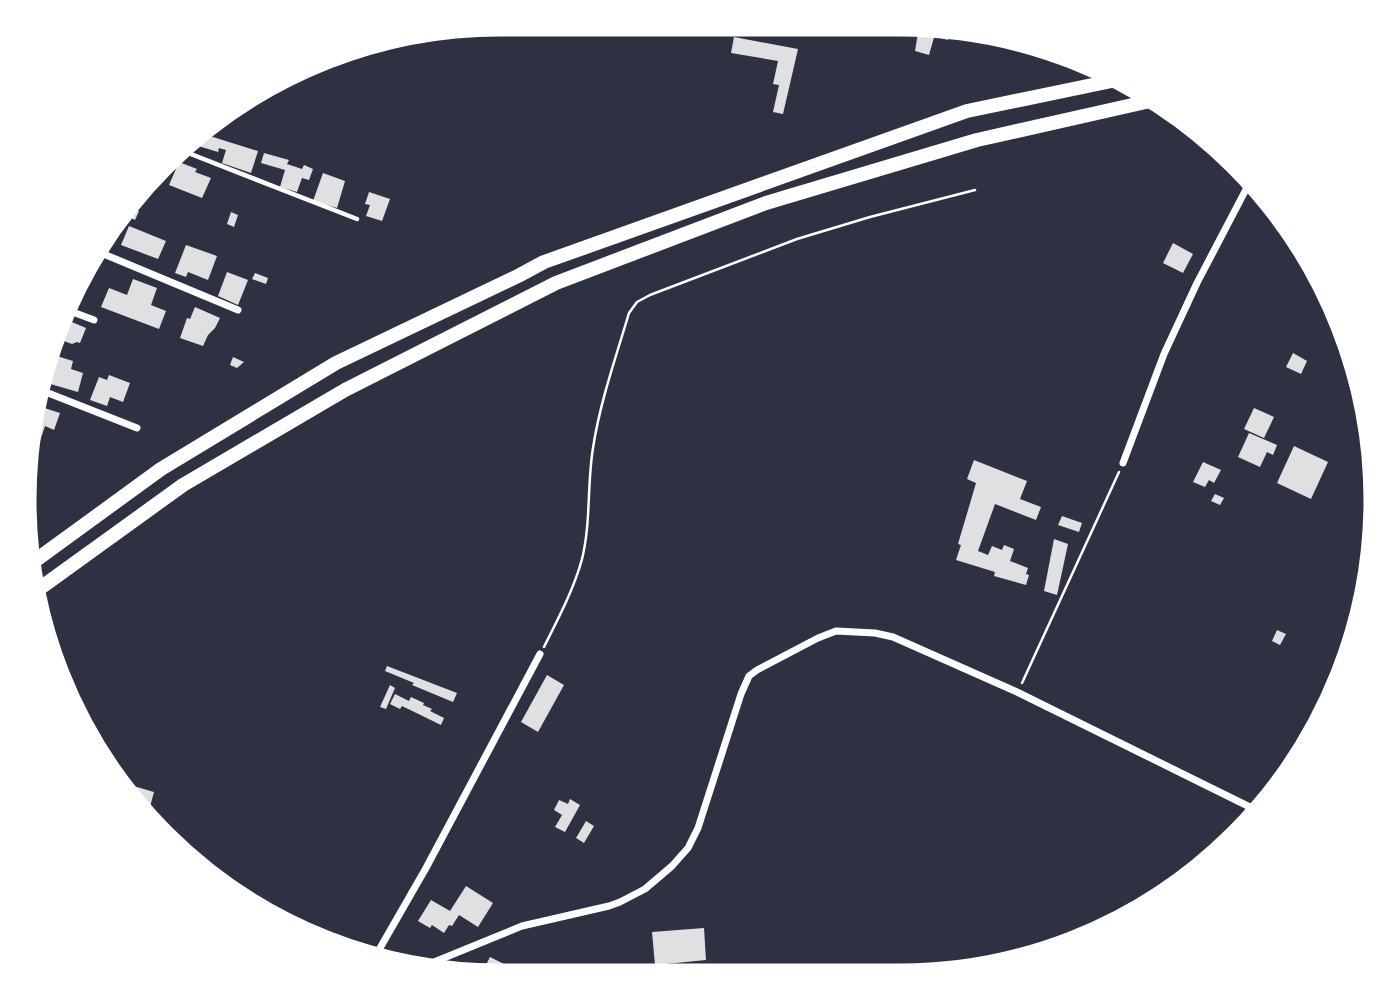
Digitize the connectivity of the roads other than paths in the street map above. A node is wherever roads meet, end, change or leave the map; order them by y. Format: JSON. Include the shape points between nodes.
{"nodes":[{"id":1,"x":1110,"y":81,"type":"edge"},
{"id":2,"x":1147,"y":102,"type":"edge"},
{"id":3,"x":186,"y":153,"type":"edge"},
{"id":4,"x":1248,"y":186,"type":"edge"},
{"id":5,"x":357,"y":219,"type":"dead end"},
{"id":6,"x":101,"y":253,"type":"edge"},
{"id":7,"x":238,"y":310,"type":"dead end"},
{"id":8,"x":71,"y":311,"type":"edge"},
{"id":9,"x":94,"y":320,"type":"dead end"},
{"id":10,"x":44,"y":391,"type":"edge"},
{"id":11,"x":137,"y":428,"type":"dead end"},
{"id":12,"x":1123,"y":463,"type":"road end"},
{"id":13,"x":36,"y":560,"type":"edge"},
{"id":14,"x":40,"y":588,"type":"edge"},
{"id":15,"x":540,"y":654,"type":"road end"},
{"id":16,"x":1252,"y":808,"type":"edge"},
{"id":17,"x":378,"y":952,"type":"edge"},
{"id":18,"x":433,"y":962,"type":"edge"}],
"edges":[{"from":1,"to":13,"type":"highway","via":[[967,111],[544,262],[336,363],[161,469]]},
{"from":2,"to":14,"type":"highway","via":[[977,140],[779,199],[556,283],[345,390],[183,485]]},
{"from":3,"to":5,"type":"lane"},
{"from":4,"to":12,"type":"street","via":[[1164,354]]},
{"from":6,"to":7,"type":"street"},
{"from":8,"to":9,"type":"street"},
{"from":10,"to":11,"type":"street"},
{"from":15,"to":17,"type":"street"},
{"from":16,"to":18,"type":"street","via":[[1017,692],[893,637],[836,631],[750,676],[698,828],[688,848],[645,889],[609,906],[522,926]]}]}
